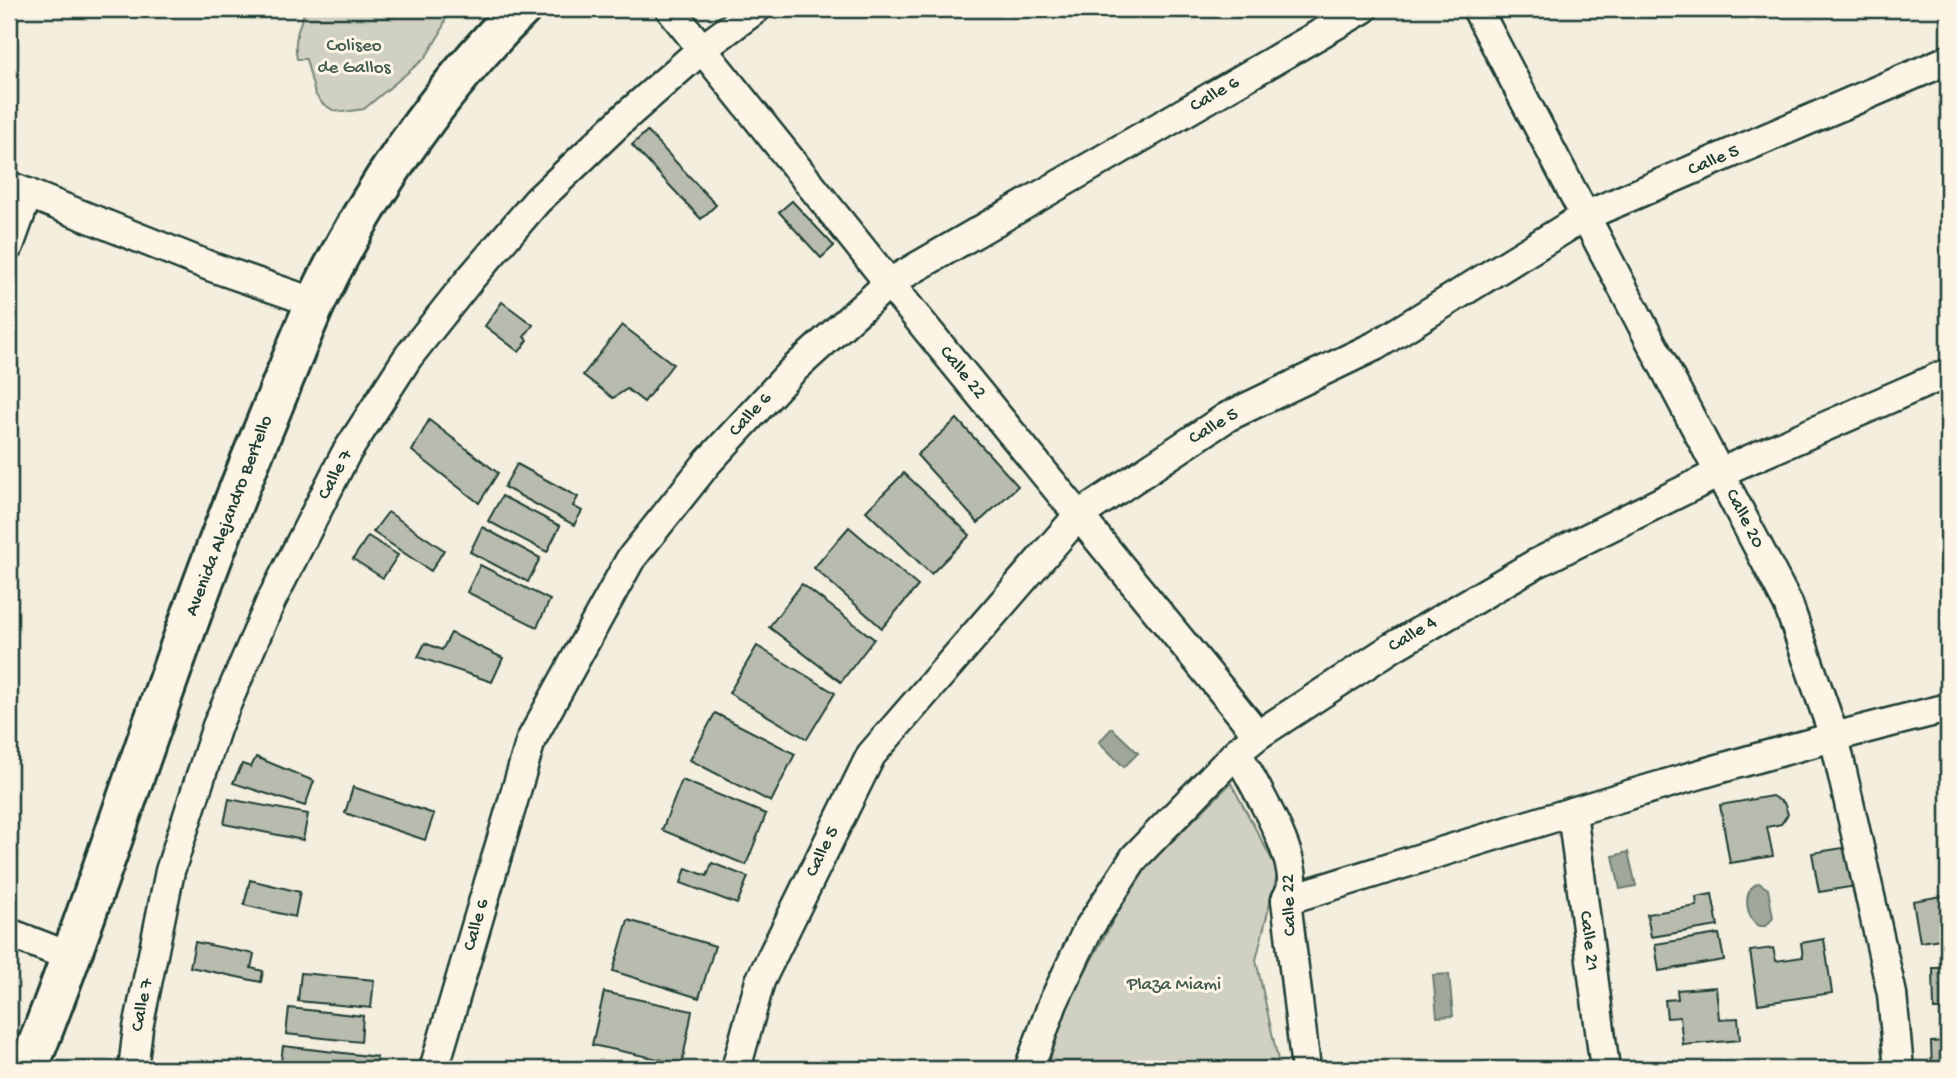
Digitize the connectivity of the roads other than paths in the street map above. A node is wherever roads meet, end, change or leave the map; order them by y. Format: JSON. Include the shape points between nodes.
{"nodes":[{"id":1,"x":521,"y":9,"type":"edge"},
{"id":2,"x":670,"y":9,"type":"edge"},
{"id":3,"x":756,"y":9,"type":"edge"},
{"id":4,"x":1363,"y":9,"type":"edge"},
{"id":5,"x":1477,"y":9,"type":"edge"},
{"id":6,"x":702,"y":49,"type":"junction"},
{"id":7,"x":1948,"y":60,"type":"edge"},
{"id":8,"x":18,"y":190,"type":"edge"},
{"id":9,"x":1585,"y":216,"type":"junction"},
{"id":10,"x":9,"y":246,"type":"edge"},
{"id":11,"x":889,"y":284,"type":"junction"},
{"id":12,"x":316,"y":303,"type":"junction"},
{"id":13,"x":1948,"y":373,"type":"edge"},
{"id":14,"x":1721,"y":472,"type":"junction"},
{"id":15,"x":1078,"y":516,"type":"junction"},
{"id":16,"x":1948,"y":708,"type":"edge"},
{"id":17,"x":1834,"y":736,"type":"junction"},
{"id":18,"x":1248,"y":743,"type":"junction"},
{"id":19,"x":1572,"y":812,"type":"junction"},
{"id":20,"x":1286,"y":900,"type":"junction"},
{"id":21,"x":9,"y":933,"type":"edge"},
{"id":22,"x":71,"y":957,"type":"junction"},
{"id":23,"x":28,"y":1069,"type":"edge"},
{"id":24,"x":133,"y":1069,"type":"edge"},
{"id":25,"x":434,"y":1069,"type":"edge"},
{"id":26,"x":736,"y":1069,"type":"edge"},
{"id":27,"x":1029,"y":1069,"type":"edge"},
{"id":28,"x":1306,"y":1069,"type":"edge"},
{"id":29,"x":1605,"y":1069,"type":"edge"},
{"id":30,"x":1899,"y":1069,"type":"edge"}],
"edges":[{"from":1,"to":12,"type":"main road","name":"Avenida Alejandro Bertello","via":[[426,120],[353,230]]},
{"from":2,"to":6,"type":"street","name":"Calle 22"},
{"from":3,"to":6,"type":"street","name":"Calle 7"},
{"from":4,"to":11,"type":"street","name":"Calle 6"},
{"from":5,"to":9,"type":"street","name":"Calle 20"},
{"from":6,"to":11,"type":"street","name":"Calle 22"},
{"from":6,"to":24,"type":"street","name":"Calle 7","via":[[537,201],[408,357],[345,455],[271,601],[217,726],[170,872]]},
{"from":7,"to":9,"type":"street","name":"Calle 5"},
{"from":8,"to":10,"type":"street"},
{"from":8,"to":12,"type":"street"},
{"from":9,"to":14,"type":"street","name":"Calle 20"},
{"from":9,"to":15,"type":"street","name":"Calle 5","via":[[1375,346],[1227,416]]},
{"from":11,"to":15,"type":"street","name":"Calle 22"},
{"from":11,"to":25,"type":"street","name":"Calle 6","via":[[792,371],[708,462],[631,560],[531,740]]},
{"from":12,"to":22,"type":"main road","name":"Avenida Alejandro Bertello","via":[[224,523]]},
{"from":13,"to":14,"type":"street","name":"Calle 4"},
{"from":14,"to":17,"type":"street","name":"Calle 20","via":[[1788,604]]},
{"from":14,"to":18,"type":"street","name":"Calle 4","via":[[1535,564],[1393,647]]},
{"from":15,"to":18,"type":"street","name":"Calle 22"},
{"from":15,"to":26,"type":"street","name":"Calle 5","via":[[870,755],[760,981]]},
{"from":16,"to":17,"type":"street"},
{"from":17,"to":19,"type":"street"},
{"from":17,"to":30,"type":"street","name":"Calle 20","via":[[1892,993]]},
{"from":18,"to":20,"type":"street","name":"Calle 22","via":[[1282,839],[1292,886]]},
{"from":18,"to":27,"type":"street","name":"Calle 4","via":[[1135,857],[1087,931]]},
{"from":19,"to":20,"type":"street"},
{"from":19,"to":29,"type":"street","name":"Calle 21"},
{"from":20,"to":28,"type":"street","name":"Calle 22"},
{"from":21,"to":22,"type":"street"},
{"from":22,"to":23,"type":"main road","name":"Avenida Alejandro Bertello"}]}
